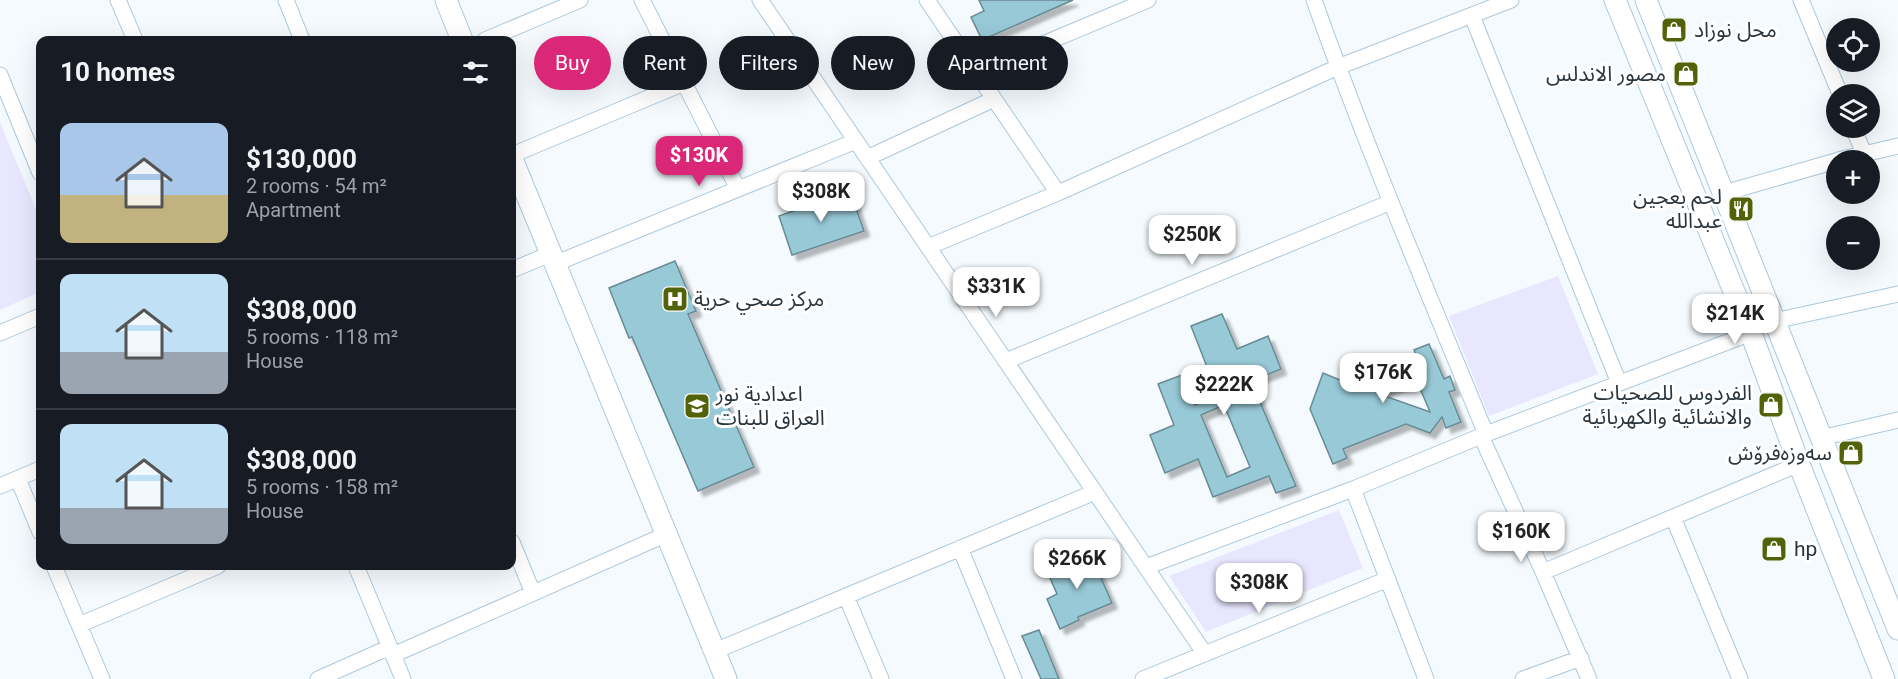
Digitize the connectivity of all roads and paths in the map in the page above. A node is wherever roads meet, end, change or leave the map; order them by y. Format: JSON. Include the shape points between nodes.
{"nodes":[{"id":1,"x":118,"y":0,"type":"edge"},
{"id":2,"x":286,"y":0,"type":"edge"},
{"id":3,"x":446,"y":0,"type":"edge"},
{"id":4,"x":642,"y":0,"type":"edge"},
{"id":5,"x":760,"y":0,"type":"edge"},
{"id":6,"x":927,"y":0,"type":"edge"},
{"id":7,"x":1148,"y":0,"type":"edge"},
{"id":8,"x":1314,"y":0,"type":"edge"},
{"id":9,"x":1511,"y":0,"type":"edge"},
{"id":10,"x":1614,"y":0,"type":"edge"},
{"id":11,"x":1646,"y":0,"type":"edge"},
{"id":12,"x":1801,"y":0,"type":"edge"},
{"id":13,"x":572,"y":2,"type":"edge"},
{"id":14,"x":1472,"y":16,"type":"junction"},
{"id":15,"x":133,"y":36,"type":"edge"},
{"id":16,"x":300,"y":36,"type":"edge"},
{"id":17,"x":460,"y":36,"type":"edge"},
{"id":18,"x":494,"y":36,"type":"edge"},
{"id":19,"x":660,"y":36,"type":"edge"},
{"id":20,"x":952,"y":36,"type":"edge"},
{"id":21,"x":1062,"y":36,"type":"edge"},
{"id":22,"x":1338,"y":67,"type":"junction"},
{"id":23,"x":1,"y":80,"type":"edge"},
{"id":24,"x":1836,"y":84,"type":"edge"},
{"id":25,"x":668,"y":90,"type":"edge"},
{"id":26,"x":688,"y":90,"type":"edge"},
{"id":27,"x":988,"y":90,"type":"edge"},
{"id":28,"x":1683,"y":93,"type":"junction"},
{"id":29,"x":994,"y":99,"type":"junction"},
{"id":30,"x":1656,"y":104,"type":"junction"},
{"id":31,"x":856,"y":141,"type":"junction"},
{"id":32,"x":1898,"y":146,"type":"edge"},
{"id":33,"x":1879,"y":150,"type":"edge"},
{"id":34,"x":516,"y":155,"type":"edge"},
{"id":35,"x":867,"y":158,"type":"junction"},
{"id":36,"x":36,"y":163,"type":"edge"},
{"id":37,"x":1826,"y":164,"type":"edge"},
{"id":38,"x":516,"y":167,"type":"edge"},
{"id":39,"x":738,"y":189,"type":"junction"},
{"id":40,"x":1058,"y":193,"type":"junction"},
{"id":41,"x":1724,"y":193,"type":"junction"},
{"id":42,"x":1391,"y":202,"type":"junction"},
{"id":43,"x":928,"y":247,"type":"junction"},
{"id":44,"x":552,"y":259,"type":"junction"},
{"id":45,"x":516,"y":269,"type":"edge"},
{"id":46,"x":1898,"y":294,"type":"edge"},
{"id":47,"x":36,"y":318,"type":"edge"},
{"id":48,"x":1774,"y":321,"type":"junction"},
{"id":49,"x":0,"y":333,"type":"edge"},
{"id":50,"x":1751,"y":333,"type":"junction"},
{"id":51,"x":1006,"y":361,"type":"junction"},
{"id":52,"x":1619,"y":383,"type":"junction"},
{"id":53,"x":1898,"y":420,"type":"edge"},
{"id":54,"x":1484,"y":435,"type":"junction"},
{"id":55,"x":1821,"y":438,"type":"junction"},
{"id":56,"x":1799,"y":464,"type":"junction"},
{"id":57,"x":36,"y":471,"type":"edge"},
{"id":58,"x":18,"y":479,"type":"junction"},
{"id":59,"x":0,"y":486,"type":"edge"},
{"id":60,"x":1353,"y":489,"type":"junction"},
{"id":61,"x":1095,"y":492,"type":"junction"},
{"id":62,"x":1673,"y":517,"type":"junction"},
{"id":63,"x":36,"y":522,"type":"edge"},
{"id":64,"x":667,"y":534,"type":"junction"},
{"id":65,"x":960,"y":548,"type":"junction"},
{"id":66,"x":516,"y":552,"type":"edge"},
{"id":67,"x":1146,"y":567,"type":"junction"},
{"id":68,"x":56,"y":570,"type":"edge"},
{"id":69,"x":209,"y":570,"type":"edge"},
{"id":70,"x":358,"y":570,"type":"edge"},
{"id":71,"x":1543,"y":572,"type":"junction"},
{"id":72,"x":1388,"y":579,"type":"junction"},
{"id":73,"x":533,"y":593,"type":"junction"},
{"id":74,"x":846,"y":596,"type":"junction"},
{"id":75,"x":80,"y":625,"type":"junction"},
{"id":76,"x":1898,"y":629,"type":"edge"},
{"id":77,"x":392,"y":651,"type":"junction"},
{"id":78,"x":715,"y":651,"type":"junction"},
{"id":79,"x":1205,"y":654,"type":"junction"},
{"id":80,"x":1581,"y":658,"type":"junction"},
{"id":81,"x":102,"y":679,"type":"edge"},
{"id":82,"x":318,"y":679,"type":"edge"},
{"id":83,"x":403,"y":679,"type":"edge"},
{"id":84,"x":726,"y":679,"type":"edge"},
{"id":85,"x":881,"y":679,"type":"edge"},
{"id":86,"x":1014,"y":679,"type":"edge"},
{"id":87,"x":1143,"y":679,"type":"edge"},
{"id":88,"x":1426,"y":679,"type":"edge"},
{"id":89,"x":1523,"y":679,"type":"edge"},
{"id":90,"x":1589,"y":679,"type":"edge"},
{"id":91,"x":1740,"y":679,"type":"edge"},
{"id":92,"x":1883,"y":679,"type":"edge"}],
"edges":[{"from":1,"to":15,"type":"street"},
{"from":2,"to":16,"type":"street"},
{"from":3,"to":17,"type":"main road"},
{"from":4,"to":19,"type":"street"},
{"from":5,"to":31,"type":"street"},
{"from":6,"to":20,"type":"street"},
{"from":7,"to":21,"type":"street"},
{"from":8,"to":22,"type":"street"},
{"from":9,"to":14,"type":"street"},
{"from":10,"to":30,"type":"main road"},
{"from":11,"to":28,"type":"main road"},
{"from":12,"to":24,"type":"street"},
{"from":13,"to":18,"type":"street"},
{"from":14,"to":22,"type":"street"},
{"from":14,"to":52,"type":"street"},
{"from":22,"to":40,"type":"street"},
{"from":22,"to":42,"type":"street"},
{"from":23,"to":36,"type":"street"},
{"from":25,"to":34,"type":"street"},
{"from":26,"to":39,"type":"street"},
{"from":27,"to":29,"type":"street"},
{"from":28,"to":30,"type":"main road"},
{"from":28,"to":41,"type":"main road"},
{"from":29,"to":35,"type":"street"},
{"from":29,"to":40,"type":"street"},
{"from":30,"to":50,"type":"main road"},
{"from":31,"to":35,"type":"street"},
{"from":31,"to":39,"type":"street"},
{"from":32,"to":33,"type":"street"},
{"from":35,"to":43,"type":"street"},
{"from":37,"to":41,"type":"street"},
{"from":38,"to":44,"type":"main road"},
{"from":39,"to":44,"type":"street"},
{"from":40,"to":43,"type":"street"},
{"from":41,"to":48,"type":"main road"},
{"from":42,"to":51,"type":"street"},
{"from":42,"to":54,"type":"street"},
{"from":43,"to":51,"type":"street"},
{"from":44,"to":45,"type":"street"},
{"from":44,"to":64,"type":"main road"},
{"from":46,"to":48,"type":"street"},
{"from":47,"to":49,"type":"street"},
{"from":48,"to":55,"type":"main road"},
{"from":50,"to":52,"type":"street"},
{"from":50,"to":56,"type":"main road"},
{"from":51,"to":61,"type":"street"},
{"from":52,"to":54,"type":"street"},
{"from":53,"to":55,"type":"street"},
{"from":54,"to":60,"type":"street"},
{"from":54,"to":71,"type":"street"},
{"from":55,"to":76,"type":"main road"},
{"from":56,"to":62,"type":"street"},
{"from":56,"to":92,"type":"main road"},
{"from":57,"to":58,"type":"street"},
{"from":58,"to":59,"type":"street"},
{"from":58,"to":63,"type":"street"},
{"from":60,"to":67,"type":"street"},
{"from":60,"to":72,"type":"street"},
{"from":61,"to":65,"type":"street"},
{"from":61,"to":67,"type":"street"},
{"from":62,"to":71,"type":"street"},
{"from":62,"to":91,"type":"street"},
{"from":64,"to":73,"type":"street"},
{"from":64,"to":78,"type":"main road"},
{"from":65,"to":74,"type":"street"},
{"from":65,"to":86,"type":"street"},
{"from":66,"to":73,"type":"street"},
{"from":67,"to":79,"type":"street"},
{"from":68,"to":75,"type":"street"},
{"from":69,"to":75,"type":"street"},
{"from":70,"to":77,"type":"street"},
{"from":71,"to":80,"type":"street"},
{"from":72,"to":79,"type":"street"},
{"from":72,"to":88,"type":"street"},
{"from":73,"to":77,"type":"street"},
{"from":74,"to":78,"type":"street"},
{"from":74,"to":85,"type":"street"},
{"from":75,"to":81,"type":"street"},
{"from":77,"to":82,"type":"street"},
{"from":77,"to":83,"type":"street"},
{"from":78,"to":84,"type":"main road"},
{"from":79,"to":87,"type":"street"},
{"from":80,"to":89,"type":"street"},
{"from":80,"to":90,"type":"street"}]}
